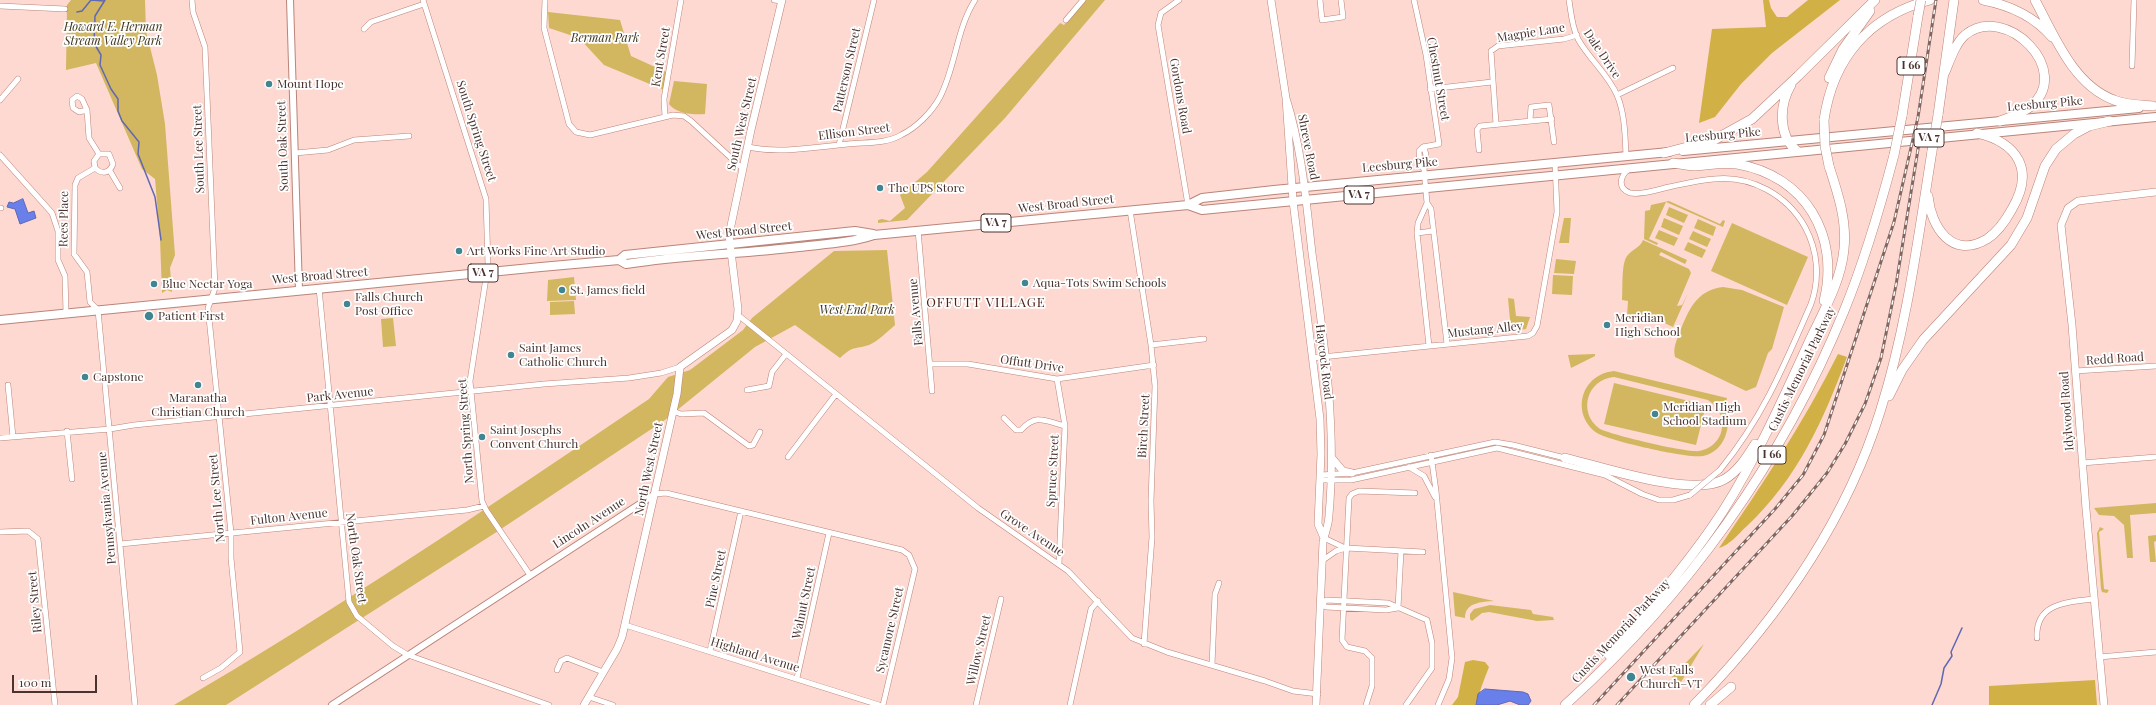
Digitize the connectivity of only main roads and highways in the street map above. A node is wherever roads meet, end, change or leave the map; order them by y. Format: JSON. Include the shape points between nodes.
{"nodes":[{"id":1,"x":1270,"y":0,"type":"edge"},
{"id":2,"x":1874,"y":0,"type":"edge"},
{"id":3,"x":1878,"y":0,"type":"edge"},
{"id":4,"x":1921,"y":0,"type":"edge"},
{"id":5,"x":1930,"y":0,"type":"edge"},
{"id":6,"x":1984,"y":0,"type":"edge"},
{"id":7,"x":2035,"y":0,"type":"edge"},
{"id":8,"x":782,"y":1,"type":"edge"},
{"id":9,"x":1953,"y":4,"type":"edge"},
{"id":10,"x":2064,"y":52,"type":"junction"},
{"id":11,"x":1945,"y":72,"type":"junction"},
{"id":12,"x":1798,"y":76,"type":"junction"},
{"id":13,"x":1286,"y":98,"type":"junction"},
{"id":14,"x":2155,"y":106,"type":"edge"},
{"id":15,"x":1825,"y":115,"type":"junction"},
{"id":16,"x":2156,"y":117,"type":"edge"},
{"id":17,"x":2000,"y":121,"type":"junction"},
{"id":18,"x":2110,"y":121,"type":"junction"},
{"id":19,"x":1977,"y":133,"type":"junction"},
{"id":20,"x":1787,"y":142,"type":"junction"},
{"id":21,"x":1797,"y":151,"type":"junction"},
{"id":22,"x":1664,"y":153,"type":"junction"},
{"id":23,"x":1673,"y":163,"type":"junction"},
{"id":24,"x":1927,"y":181,"type":"junction"},
{"id":25,"x":1305,"y":186,"type":"junction"},
{"id":26,"x":1292,"y":188,"type":"junction"},
{"id":27,"x":2156,"y":192,"type":"edge"},
{"id":28,"x":1306,"y":200,"type":"junction"},
{"id":29,"x":1293,"y":201,"type":"junction"},
{"id":30,"x":1188,"y":205,"type":"junction"},
{"id":31,"x":874,"y":234,"type":"junction"},
{"id":32,"x":730,"y":244,"type":"junction"},
{"id":33,"x":731,"y":253,"type":"junction"},
{"id":34,"x":620,"y":260,"type":"junction"},
{"id":35,"x":0,"y":320,"type":"edge"},
{"id":36,"x":1810,"y":340,"type":"junction"},
{"id":37,"x":1777,"y":411,"type":"junction"},
{"id":38,"x":1880,"y":413,"type":"junction"},
{"id":39,"x":1332,"y":458,"type":"junction"},
{"id":40,"x":1566,"y":458,"type":"road end"},
{"id":41,"x":1352,"y":473,"type":"road end"},
{"id":42,"x":1324,"y":538,"type":"junction"},
{"id":43,"x":584,"y":705,"type":"edge"},
{"id":44,"x":1316,"y":705,"type":"edge"},
{"id":45,"x":1559,"y":705,"type":"edge"},
{"id":46,"x":1566,"y":705,"type":"edge"},
{"id":47,"x":1694,"y":705,"type":"edge"},
{"id":48,"x":1710,"y":705,"type":"edge"},
{"id":49,"x":1717,"y":705,"type":"edge"},
{"id":50,"x":2104,"y":705,"type":"edge"}],
"edges":[{"from":1,"to":13,"type":"main road","name":"Shreve Road"},
{"from":2,"to":12,"type":"highway"},
{"from":3,"to":15,"type":"highway","via":[[1835,62],[1825,98]]},
{"from":4,"to":46,"type":"highway","name":"Custis Memorial Parkway","number":"I 66","bridge":true,"via":[[1894,155],[1868,246],[1844,311],[1815,377],[1778,446],[1735,514],[1690,573],[1625,646]]},
{"from":5,"to":15,"type":"highway","via":[[1895,13],[1859,40],[1836,75]]},
{"from":6,"to":10,"type":"highway","via":[[2027,17],[2047,31]]},
{"from":7,"to":10,"type":"highway"},
{"from":8,"to":32,"type":"main road","name":"South West Street","via":[[743,169],[729,235]]},
{"from":9,"to":11,"type":"highway"},
{"from":10,"to":14,"type":"highway","via":[[2087,83],[2105,96],[2125,103]]},
{"from":11,"to":17,"type":"highway","via":[[1959,42],[1969,33],[1983,27],[2001,28],[2031,46],[2044,67],[2044,89],[2029,107]]},
{"from":11,"to":24,"type":"highway","bridge":true},
{"from":12,"to":20,"type":"highway","via":[[1788,90],[1784,106],[1783,126]]},
{"from":12,"to":22,"type":"highway","via":[[1741,126],[1714,140]]},
{"from":13,"to":25,"type":"main road","name":"Shreve Road"},
{"from":13,"to":26,"type":"main road","name":"Shreve Road"},
{"from":14,"to":17,"type":"main road","name":"Leesburg Pike","number":"VA 7"},
{"from":15,"to":36,"type":"highway","bridge":true,"via":[[1825,146],[1843,215],[1844,250],[1837,279]]},
{"from":16,"to":18,"type":"main road","name":"Leesburg Pike","number":"VA 7"},
{"from":17,"to":20,"type":"main road","name":"Leesburg Pike","number":"VA 7"},
{"from":18,"to":19,"type":"main road","name":"Leesburg Pike","number":"VA 7"},
{"from":18,"to":38,"type":"highway","via":[[2089,126],[2074,134],[2056,149],[2045,166],[2027,218],[2011,245],[1923,340],[1902,370]]},
{"from":19,"to":21,"type":"main road","name":"Leesburg Pike","number":"VA 7"},
{"from":19,"to":24,"type":"highway","via":[[2001,141],[2016,155],[2022,168],[2020,192],[2008,217],[1994,234],[1973,245],[1958,244],[1944,237],[1931,217]]},
{"from":20,"to":21,"type":"highway"},
{"from":20,"to":22,"type":"main road","name":"Leesburg Pike","number":"VA 7"},
{"from":21,"to":23,"type":"main road","name":"Leesburg Pike","number":"VA 7"},
{"from":22,"to":25,"type":"main road","name":"Leesburg Pike","number":"VA 7","via":[[1424,172]]},
{"from":23,"to":28,"type":"main road","name":"Leesburg Pike","number":"VA 7"},
{"from":23,"to":36,"type":"highway","via":[[1694,166],[1730,163],[1754,168],[1782,181],[1805,202],[1822,232],[1829,262],[1825,295]]},
{"from":24,"to":38,"type":"highway","via":[[1905,320]]},
{"from":25,"to":26,"type":"main road","name":"Leesburg Pike","number":"VA 7"},
{"from":25,"to":28,"type":"main road","name":"Shreve Road"},
{"from":26,"to":29,"type":"main road","name":"Haycock Road"},
{"from":26,"to":30,"type":"main road","name":"West Broad Street","number":"VA 7","via":[[1202,198]]},
{"from":27,"to":50,"type":"main road","name":"Idylwood Road","via":[[2084,199],[2073,204],[2064,214],[2061,225],[2068,278]]},
{"from":28,"to":29,"type":"main road","name":"Leesburg Pike","number":"VA 7"},
{"from":28,"to":39,"type":"main road","name":"Haycock Road","via":[[1332,416]]},
{"from":29,"to":30,"type":"main road","name":"West Broad Street","number":"VA 7","via":[[1202,210]]},
{"from":29,"to":42,"type":"main road","name":"Haycock Road","via":[[1320,419],[1321,477],[1318,524]]},
{"from":30,"to":31,"type":"main road","name":"West Broad Street","number":"VA 7"},
{"from":31,"to":32,"type":"main road","name":"West Broad Street","number":"VA 7","via":[[854,231]]},
{"from":31,"to":33,"type":"main road","name":"West Broad Street","number":"VA 7","via":[[856,241]]},
{"from":32,"to":33,"type":"main road","name":"South West Street"},
{"from":32,"to":34,"type":"main road","name":"West Broad Street","number":"VA 7","via":[[625,254]]},
{"from":33,"to":34,"type":"main road","name":"West Broad Street","number":"VA 7","via":[[626,264]]},
{"from":33,"to":43,"type":"main road","name":"North West Street","via":[[737,321],[732,330],[680,367],[673,411],[625,625],[619,646]]},
{"from":34,"to":35,"type":"main road","name":"West Broad Street","number":"VA 7"},
{"from":36,"to":37,"type":"highway"},
{"from":37,"to":40,"type":"highway","via":[[1750,452],[1732,473],[1720,482],[1706,486],[1676,485]]},
{"from":37,"to":45,"type":"highway","via":[[1738,486],[1709,531],[1598,668]]},
{"from":38,"to":47,"type":"highway","via":[[1860,466],[1837,515],[1807,566],[1758,633]]},
{"from":39,"to":41,"type":"main road","via":[[1343,471]]},
{"from":39,"to":42,"type":"main road","name":"Haycock Road","via":[[1329,518]]},
{"from":42,"to":44,"type":"main road","name":"Haycock Road"},
{"from":48,"to":49,"type":"highway","via":[[1731,687]]}]}
